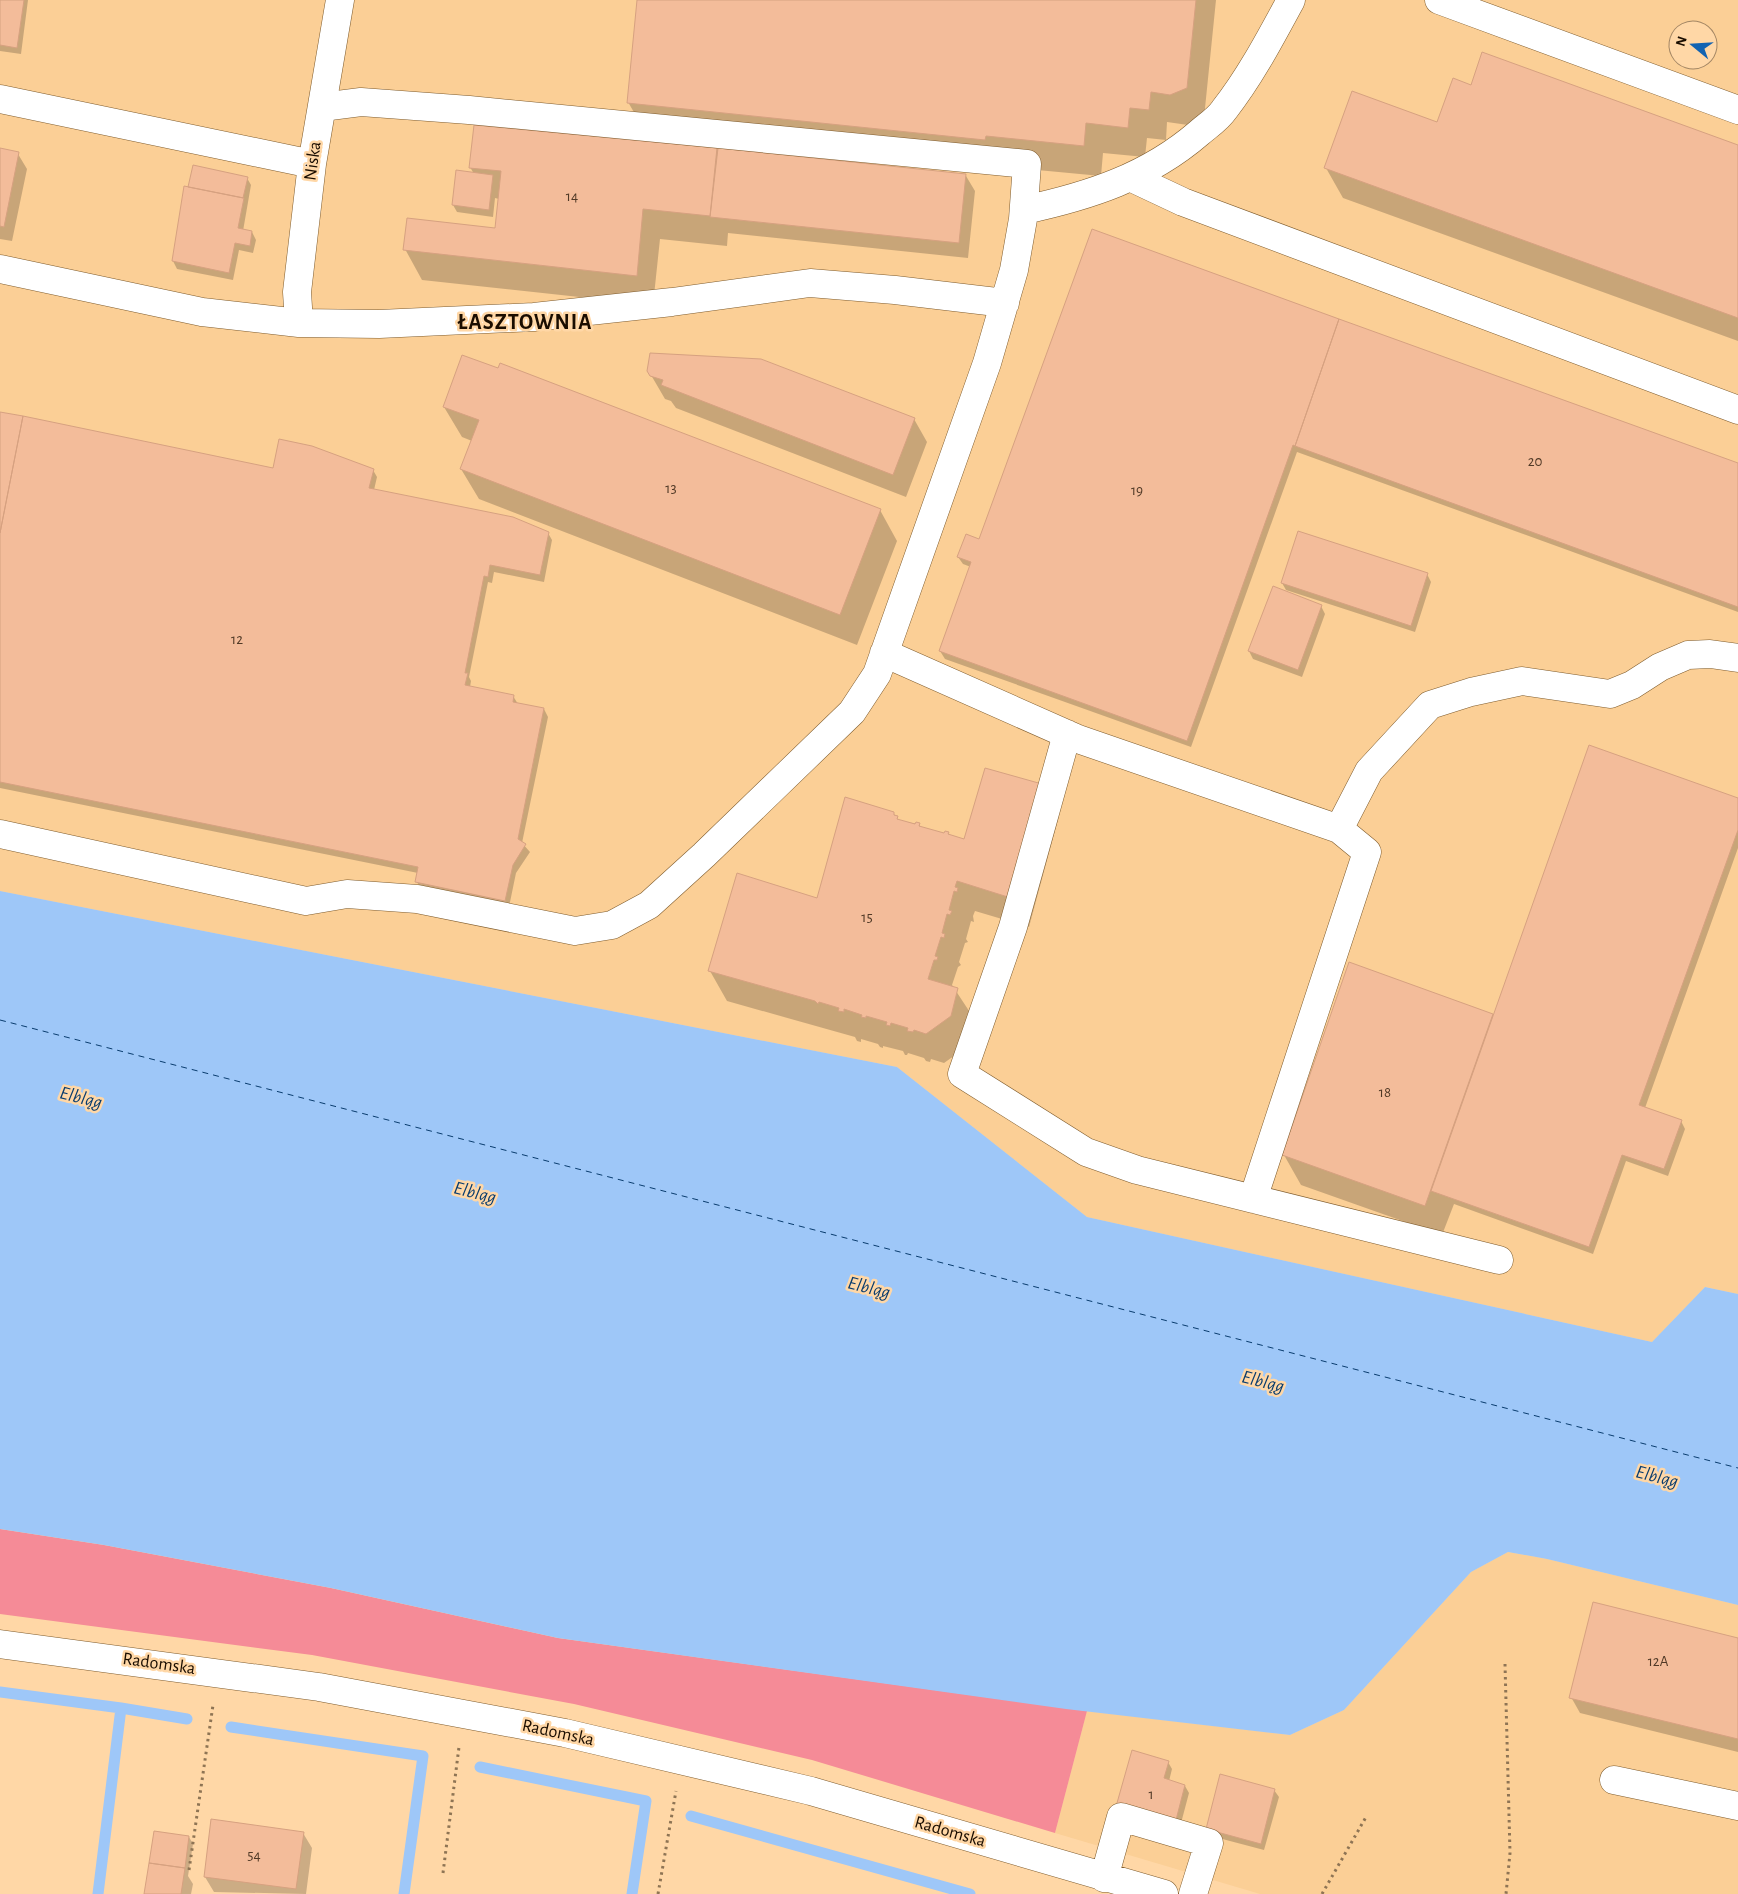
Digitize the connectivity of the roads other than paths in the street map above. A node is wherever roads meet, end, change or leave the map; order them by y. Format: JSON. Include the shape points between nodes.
{"nodes":[{"id":1,"x":340,"y":0,"type":"edge"},
{"id":2,"x":1291,"y":0,"type":"edge"},
{"id":3,"x":1439,"y":0,"type":"edge"},
{"id":4,"x":0,"y":99,"type":"edge"},
{"id":5,"x":322,"y":107,"type":"junction"},
{"id":6,"x":1738,"y":110,"type":"edge"},
{"id":7,"x":312,"y":164,"type":"junction"},
{"id":8,"x":1132,"y":178,"type":"junction"},
{"id":9,"x":1024,"y":210,"type":"junction"},
{"id":10,"x":0,"y":268,"type":"edge"},
{"id":11,"x":1005,"y":302,"type":"junction"},
{"id":12,"x":298,"y":323,"type":"junction"},
{"id":13,"x":1738,"y":410,"type":"edge"},
{"id":14,"x":884,"y":653,"type":"junction"},
{"id":15,"x":1738,"y":658,"type":"edge"},
{"id":16,"x":1067,"y":734,"type":"junction"},
{"id":17,"x":1339,"y":829,"type":"junction"},
{"id":18,"x":0,"y":834,"type":"edge"},
{"id":19,"x":1253,"y":1198,"type":"junction"},
{"id":20,"x":1499,"y":1260,"type":"dead end"},
{"id":21,"x":0,"y":1644,"type":"edge"},
{"id":22,"x":1614,"y":1780,"type":"dead end"},
{"id":23,"x":1738,"y":1806,"type":"edge"},
{"id":24,"x":1104,"y":1878,"type":"junction"},
{"id":25,"x":1164,"y":1894,"type":"edge"},
{"id":26,"x":1193,"y":1894,"type":"edge"}],
"edges":[{"from":1,"to":5,"type":"street","name":"Niska"},
{"from":2,"to":8,"type":"street","via":[[1223,112],[1177,152]]},
{"from":3,"to":6,"type":"street"},
{"from":4,"to":7,"type":"street"},
{"from":5,"to":7,"type":"street","name":"Niska"},
{"from":5,"to":9,"type":"street","via":[[361,102],[469,110],[1027,164]]},
{"from":7,"to":12,"type":"street","name":"Niska","via":[[296,292]]},
{"from":8,"to":9,"type":"street","via":[[1062,202]]},
{"from":8,"to":13,"type":"street","via":[[1183,202]]},
{"from":9,"to":11,"type":"street"},
{"from":10,"to":12,"type":"street","via":[[202,312]]},
{"from":11,"to":12,"type":"street","via":[[810,283],[534,318],[379,324]]},
{"from":11,"to":14,"type":"street","via":[[987,363]]},
{"from":14,"to":16,"type":"street"},
{"from":14,"to":18,"type":"street","via":[[877,674],[852,712],[649,905],[612,925],[574,931],[417,899],[348,894],[306,902]]},
{"from":15,"to":17,"type":"street","via":[[1688,655],[1610,694],[1522,681],[1430,705],[1369,771]]},
{"from":16,"to":17,"type":"street"},
{"from":16,"to":19,"type":"street","via":[[1013,927],[962,1074],[1086,1152],[1137,1170]]},
{"from":17,"to":19,"type":"street","via":[[1367,852]]},
{"from":19,"to":20,"type":"street"},
{"from":21,"to":24,"type":"street","name":"Radomska","via":[[319,1687],[564,1733],[811,1791]]},
{"from":22,"to":23,"type":"street"},
{"from":24,"to":25,"type":"street","name":"Radomska"},
{"from":24,"to":26,"type":"street","via":[[1121,1817],[1209,1843]]}]}
